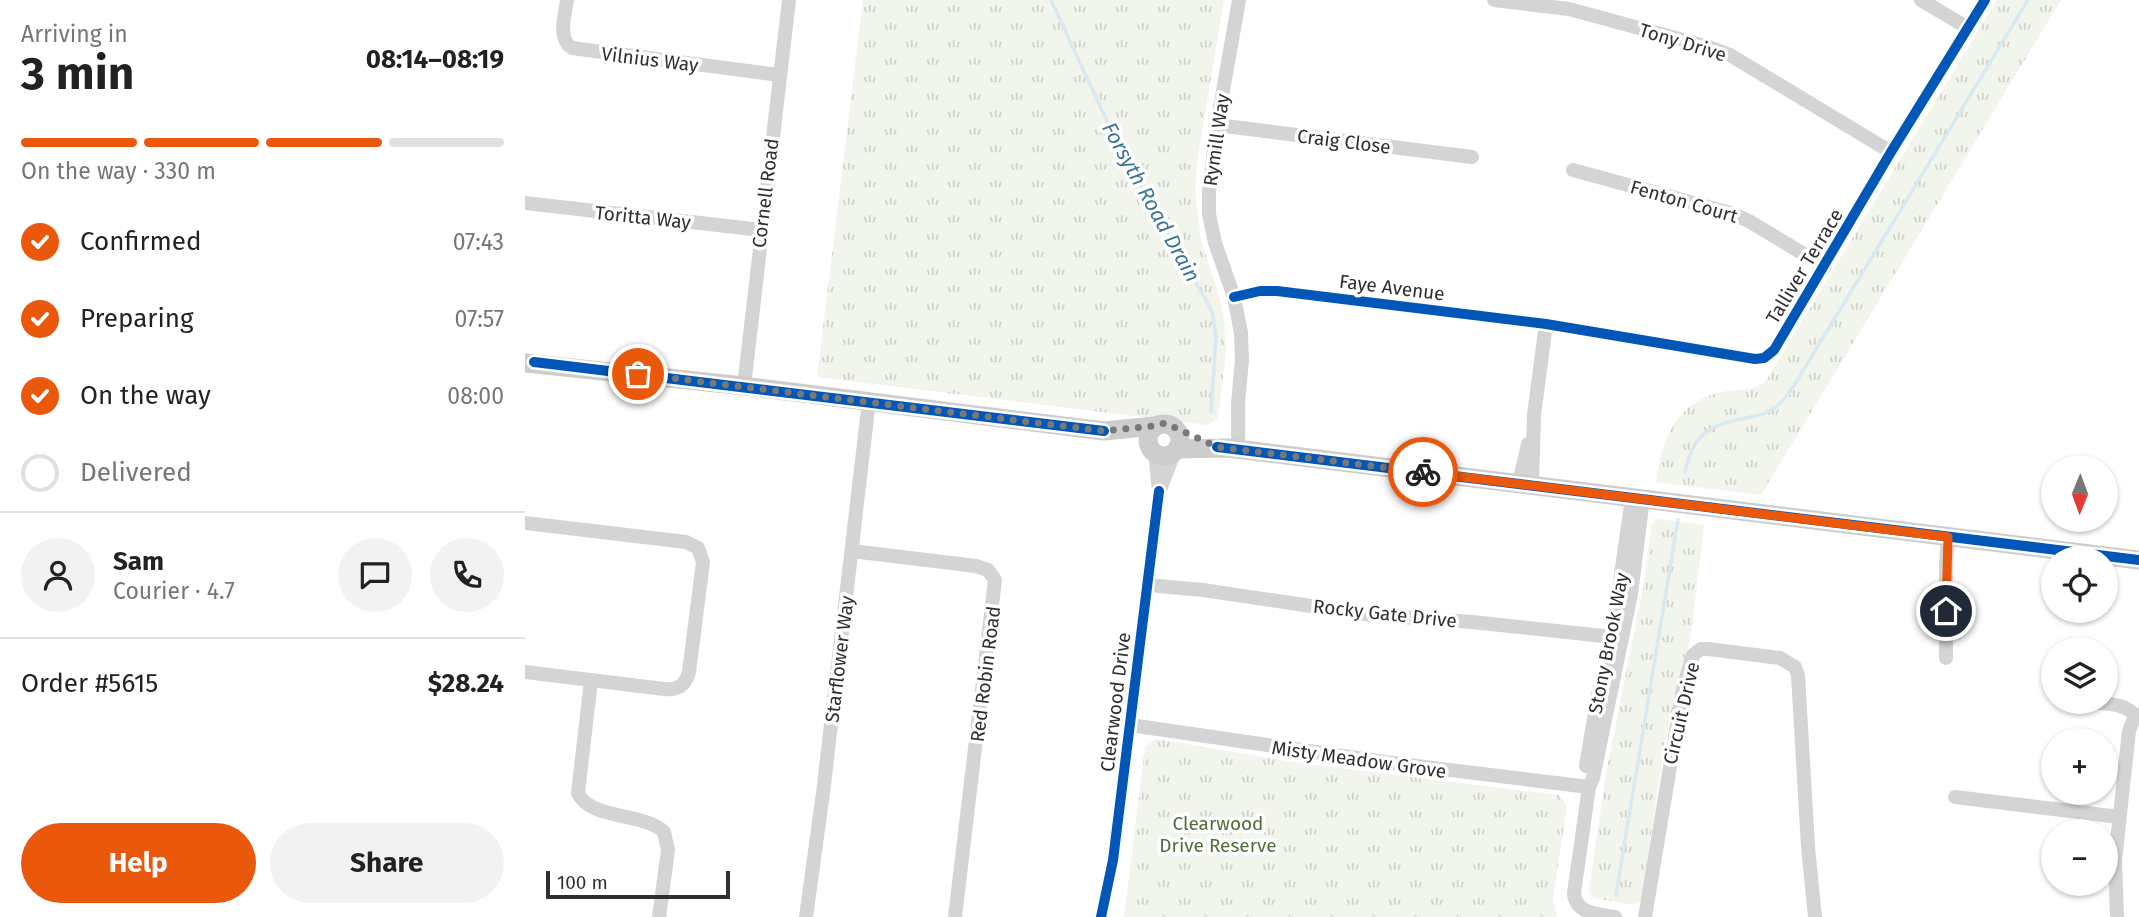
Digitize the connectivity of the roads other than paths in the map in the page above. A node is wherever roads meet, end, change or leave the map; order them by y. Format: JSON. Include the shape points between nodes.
{"nodes":[{"id":1,"x":567,"y":0,"type":"edge"},
{"id":2,"x":789,"y":0,"type":"edge"},
{"id":3,"x":1239,"y":0,"type":"edge"},
{"id":4,"x":1494,"y":0,"type":"edge"},
{"id":5,"x":1921,"y":0,"type":"edge"},
{"id":6,"x":1985,"y":0,"type":"edge"},
{"id":7,"x":1968,"y":28,"type":"junction"},
{"id":8,"x":779,"y":75,"type":"junction"},
{"id":9,"x":1217,"y":125,"type":"junction"},
{"id":10,"x":1891,"y":152,"type":"junction"},
{"id":11,"x":1472,"y":157,"type":"dead end"},
{"id":12,"x":1573,"y":170,"type":"dead end"},
{"id":13,"x":525,"y":203,"type":"edge"},
{"id":14,"x":761,"y":230,"type":"junction"},
{"id":15,"x":1825,"y":267,"type":"junction"},
{"id":16,"x":1234,"y":297,"type":"junction"},
{"id":17,"x":1546,"y":324,"type":"junction"},
{"id":18,"x":528,"y":361,"type":"edge"},
{"id":19,"x":744,"y":386,"type":"junction"},
{"id":20,"x":869,"y":401,"type":"junction"},
{"id":21,"x":1162,"y":425,"type":"junction"},
{"id":22,"x":1104,"y":431,"type":"junction"},
{"id":23,"x":1227,"y":448,"type":"junction"},
{"id":24,"x":1164,"y":451,"type":"junction"},
{"id":25,"x":1526,"y":484,"type":"junction"},
{"id":26,"x":1637,"y":498,"type":"junction"},
{"id":27,"x":525,"y":523,"type":"edge"},
{"id":28,"x":1948,"y":537,"type":"junction"},
{"id":29,"x":852,"y":551,"type":"junction"},
{"id":30,"x":2139,"y":560,"type":"edge"},
{"id":31,"x":1148,"y":585,"type":"junction"},
{"id":32,"x":1617,"y":638,"type":"junction"},
{"id":33,"x":1946,"y":657,"type":"dead end"},
{"id":34,"x":525,"y":672,"type":"edge"},
{"id":35,"x":591,"y":680,"type":"junction"},
{"id":36,"x":2118,"y":706,"type":"edge"},
{"id":37,"x":2137,"y":716,"type":"edge"},
{"id":38,"x":1130,"y":725,"type":"junction"},
{"id":39,"x":1589,"y":787,"type":"junction"},
{"id":40,"x":1955,"y":797,"type":"dead end"},
{"id":41,"x":2119,"y":817,"type":"junction"},
{"id":42,"x":659,"y":917,"type":"edge"},
{"id":43,"x":806,"y":917,"type":"edge"},
{"id":44,"x":954,"y":917,"type":"edge"},
{"id":45,"x":1101,"y":917,"type":"edge"},
{"id":46,"x":1615,"y":917,"type":"edge"},
{"id":47,"x":1645,"y":917,"type":"edge"},
{"id":48,"x":1815,"y":917,"type":"edge"},
{"id":49,"x":2117,"y":917,"type":"edge"}],
"edges":[{"from":1,"to":8,"type":"street","name":"Vilnius Way","via":[[563,37],[572,48]]},
{"from":2,"to":8,"type":"street","name":"Cornell Road"},
{"from":3,"to":9,"type":"street","name":"Rymill Way"},
{"from":4,"to":10,"type":"street","name":"Tony Drive","via":[[1569,9],[1730,55]]},
{"from":5,"to":7,"type":"street"},
{"from":6,"to":7,"type":"street","name":"Talliver Terrace"},
{"from":7,"to":10,"type":"street","name":"Talliver Terrace"},
{"from":8,"to":14,"type":"street","name":"Cornell Road"},
{"from":9,"to":11,"type":"street","name":"Craig Close"},
{"from":9,"to":16,"type":"street","name":"Rymill Way","via":[[1209,214]]},
{"from":10,"to":15,"type":"street","name":"Talliver Terrace"},
{"from":12,"to":15,"type":"street","name":"Fenton Court","via":[[1730,213]]},
{"from":13,"to":14,"type":"street","name":"Toritta Way"},
{"from":14,"to":19,"type":"street","name":"Cornell Road"},
{"from":15,"to":17,"type":"street","name":"Talliver Terrace","via":[[1775,350],[1764,358]]},
{"from":16,"to":17,"type":"street","name":"Faye Avenue","via":[[1277,291]]},
{"from":16,"to":23,"type":"street","name":"Rymill Way","via":[[1242,346],[1238,403]]},
{"from":17,"to":25,"type":"street"},
{"from":18,"to":19,"type":"street"},
{"from":19,"to":20,"type":"street"},
{"from":20,"to":22,"type":"street"},
{"from":20,"to":29,"type":"street","name":"Starflower Way"},
{"from":21,"to":22,"type":"street"},
{"from":21,"to":23,"type":"street"},
{"from":21,"to":24,"type":"street","via":[[1148,438]]},
{"from":21,"to":24,"type":"street","via":[[1179,433]]},
{"from":22,"to":24,"type":"street"},
{"from":23,"to":24,"type":"street"},
{"from":23,"to":25,"type":"street"},
{"from":24,"to":31,"type":"street","name":"Clearwood Drive"},
{"from":25,"to":26,"type":"street"},
{"from":26,"to":28,"type":"street"},
{"from":26,"to":32,"type":"street","name":"Stony Brook Way"},
{"from":27,"to":35,"type":"street","via":[[685,542],[701,552],[691,658],[684,685],[671,690]]},
{"from":28,"to":30,"type":"street"},
{"from":28,"to":33,"type":"street"},
{"from":29,"to":43,"type":"street","name":"Starflower Way"},
{"from":29,"to":44,"type":"street","name":"Red Robin Road","via":[[976,566],[988,570],[995,580]]},
{"from":31,"to":32,"type":"street","name":"Rocky Gate Drive","via":[[1372,615]]},
{"from":31,"to":38,"type":"street","name":"Clearwood Drive"},
{"from":32,"to":39,"type":"street","name":"Stony Brook Way"},
{"from":34,"to":35,"type":"street"},
{"from":35,"to":42,"type":"street","via":[[578,793],[588,805],[663,832],[668,850]]},
{"from":36,"to":37,"type":"street"},
{"from":37,"to":41,"type":"street","via":[[2129,731]]},
{"from":38,"to":39,"type":"street","name":"Misty Meadow Grove"},
{"from":38,"to":45,"type":"street","name":"Clearwood Drive"},
{"from":39,"to":46,"type":"street","name":"Stony Brook Way","via":[[1574,899],[1582,909]]},
{"from":40,"to":41,"type":"street"},
{"from":41,"to":49,"type":"street"},
{"from":47,"to":48,"type":"street","name":"Circuit Drive","via":[[1683,689],[1693,654],[1701,649],[1780,658],[1795,667]]}]}
